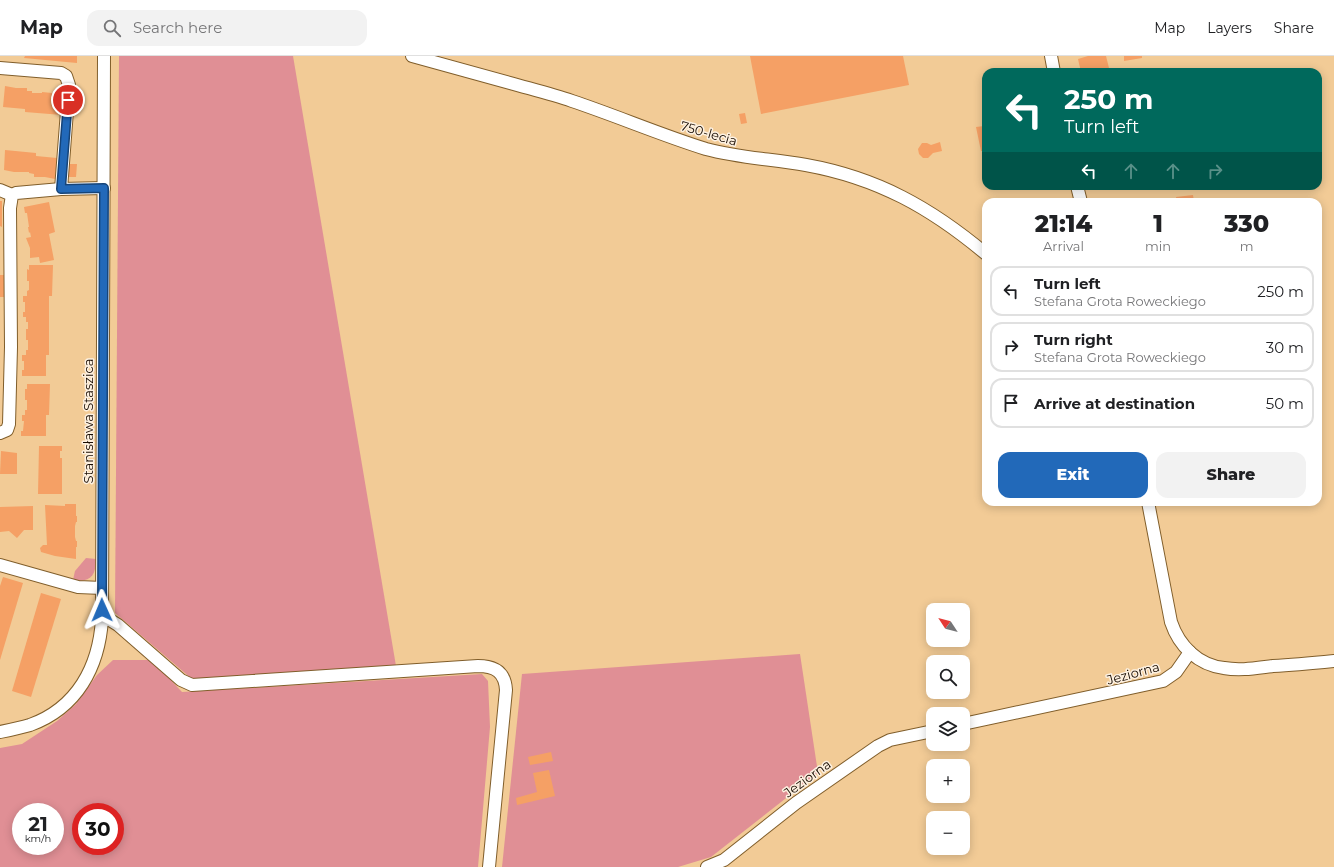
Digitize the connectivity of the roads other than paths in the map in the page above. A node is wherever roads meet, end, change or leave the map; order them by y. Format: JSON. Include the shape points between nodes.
{"nodes":[{"id":1,"x":104,"y":56,"type":"edge"},
{"id":2,"x":412,"y":56,"type":"edge"},
{"id":3,"x":1051,"y":56,"type":"edge"},
{"id":4,"x":0,"y":68,"type":"edge"},
{"id":5,"x":1053,"y":68,"type":"edge"},
{"id":6,"x":104,"y":188,"type":"junction"},
{"id":7,"x":61,"y":189,"type":"junction"},
{"id":8,"x":0,"y":190,"type":"edge"},
{"id":9,"x":12,"y":195,"type":"junction"},
{"id":10,"x":982,"y":251,"type":"edge"},
{"id":11,"x":5,"y":308,"type":"edge"},
{"id":12,"x":0,"y":433,"type":"edge"},
{"id":13,"x":1149,"y":506,"type":"edge"},
{"id":14,"x":0,"y":565,"type":"edge"},
{"id":15,"x":102,"y":588,"type":"junction"},
{"id":16,"x":102,"y":619,"type":"junction"},
{"id":17,"x":1190,"y":652,"type":"junction"},
{"id":18,"x":1334,"y":661,"type":"edge"},
{"id":19,"x":970,"y":722,"type":"edge"},
{"id":20,"x":0,"y":732,"type":"edge"},
{"id":21,"x":926,"y":732,"type":"edge"},
{"id":22,"x":489,"y":867,"type":"edge"},
{"id":23,"x":707,"y":867,"type":"edge"}],
"edges":[{"from":1,"to":6,"type":"street","name":"Stanisława Staszica"},
{"from":2,"to":10,"type":"street","name":"750-lecia","via":[[556,96],[716,151],[834,170],[866,181],[921,206]]},
{"from":3,"to":5,"type":"street"},
{"from":4,"to":7,"type":"street","via":[[61,73],[67,79],[69,85]]},
{"from":6,"to":7,"type":"street"},
{"from":6,"to":15,"type":"street","name":"Stanisława Staszica"},
{"from":7,"to":9,"type":"street"},
{"from":8,"to":9,"type":"street"},
{"from":9,"to":11,"type":"street"},
{"from":11,"to":12,"type":"street","via":[[8,424],[7,430]]},
{"from":13,"to":17,"type":"street","via":[[1171,622],[1180,640]]},
{"from":14,"to":15,"type":"street","via":[[78,587]]},
{"from":15,"to":16,"type":"street","name":"Stanisława Staszica"},
{"from":16,"to":20,"type":"street","name":"Stanisława Staszica","via":[[96,658],[89,675],[75,694],[64,705],[41,720],[22,728]]},
{"from":16,"to":22,"type":"street","via":[[118,625],[180,680],[192,685],[478,666],[495,669],[504,679],[506,690]]},
{"from":17,"to":18,"type":"street","via":[[1214,666],[1233,669]]},
{"from":17,"to":19,"type":"street","name":"Jeziorna","via":[[1176,672],[1163,681]]},
{"from":21,"to":23,"type":"street","name":"Jeziorna","via":[[890,740],[878,746],[802,798],[724,860]]}]}
